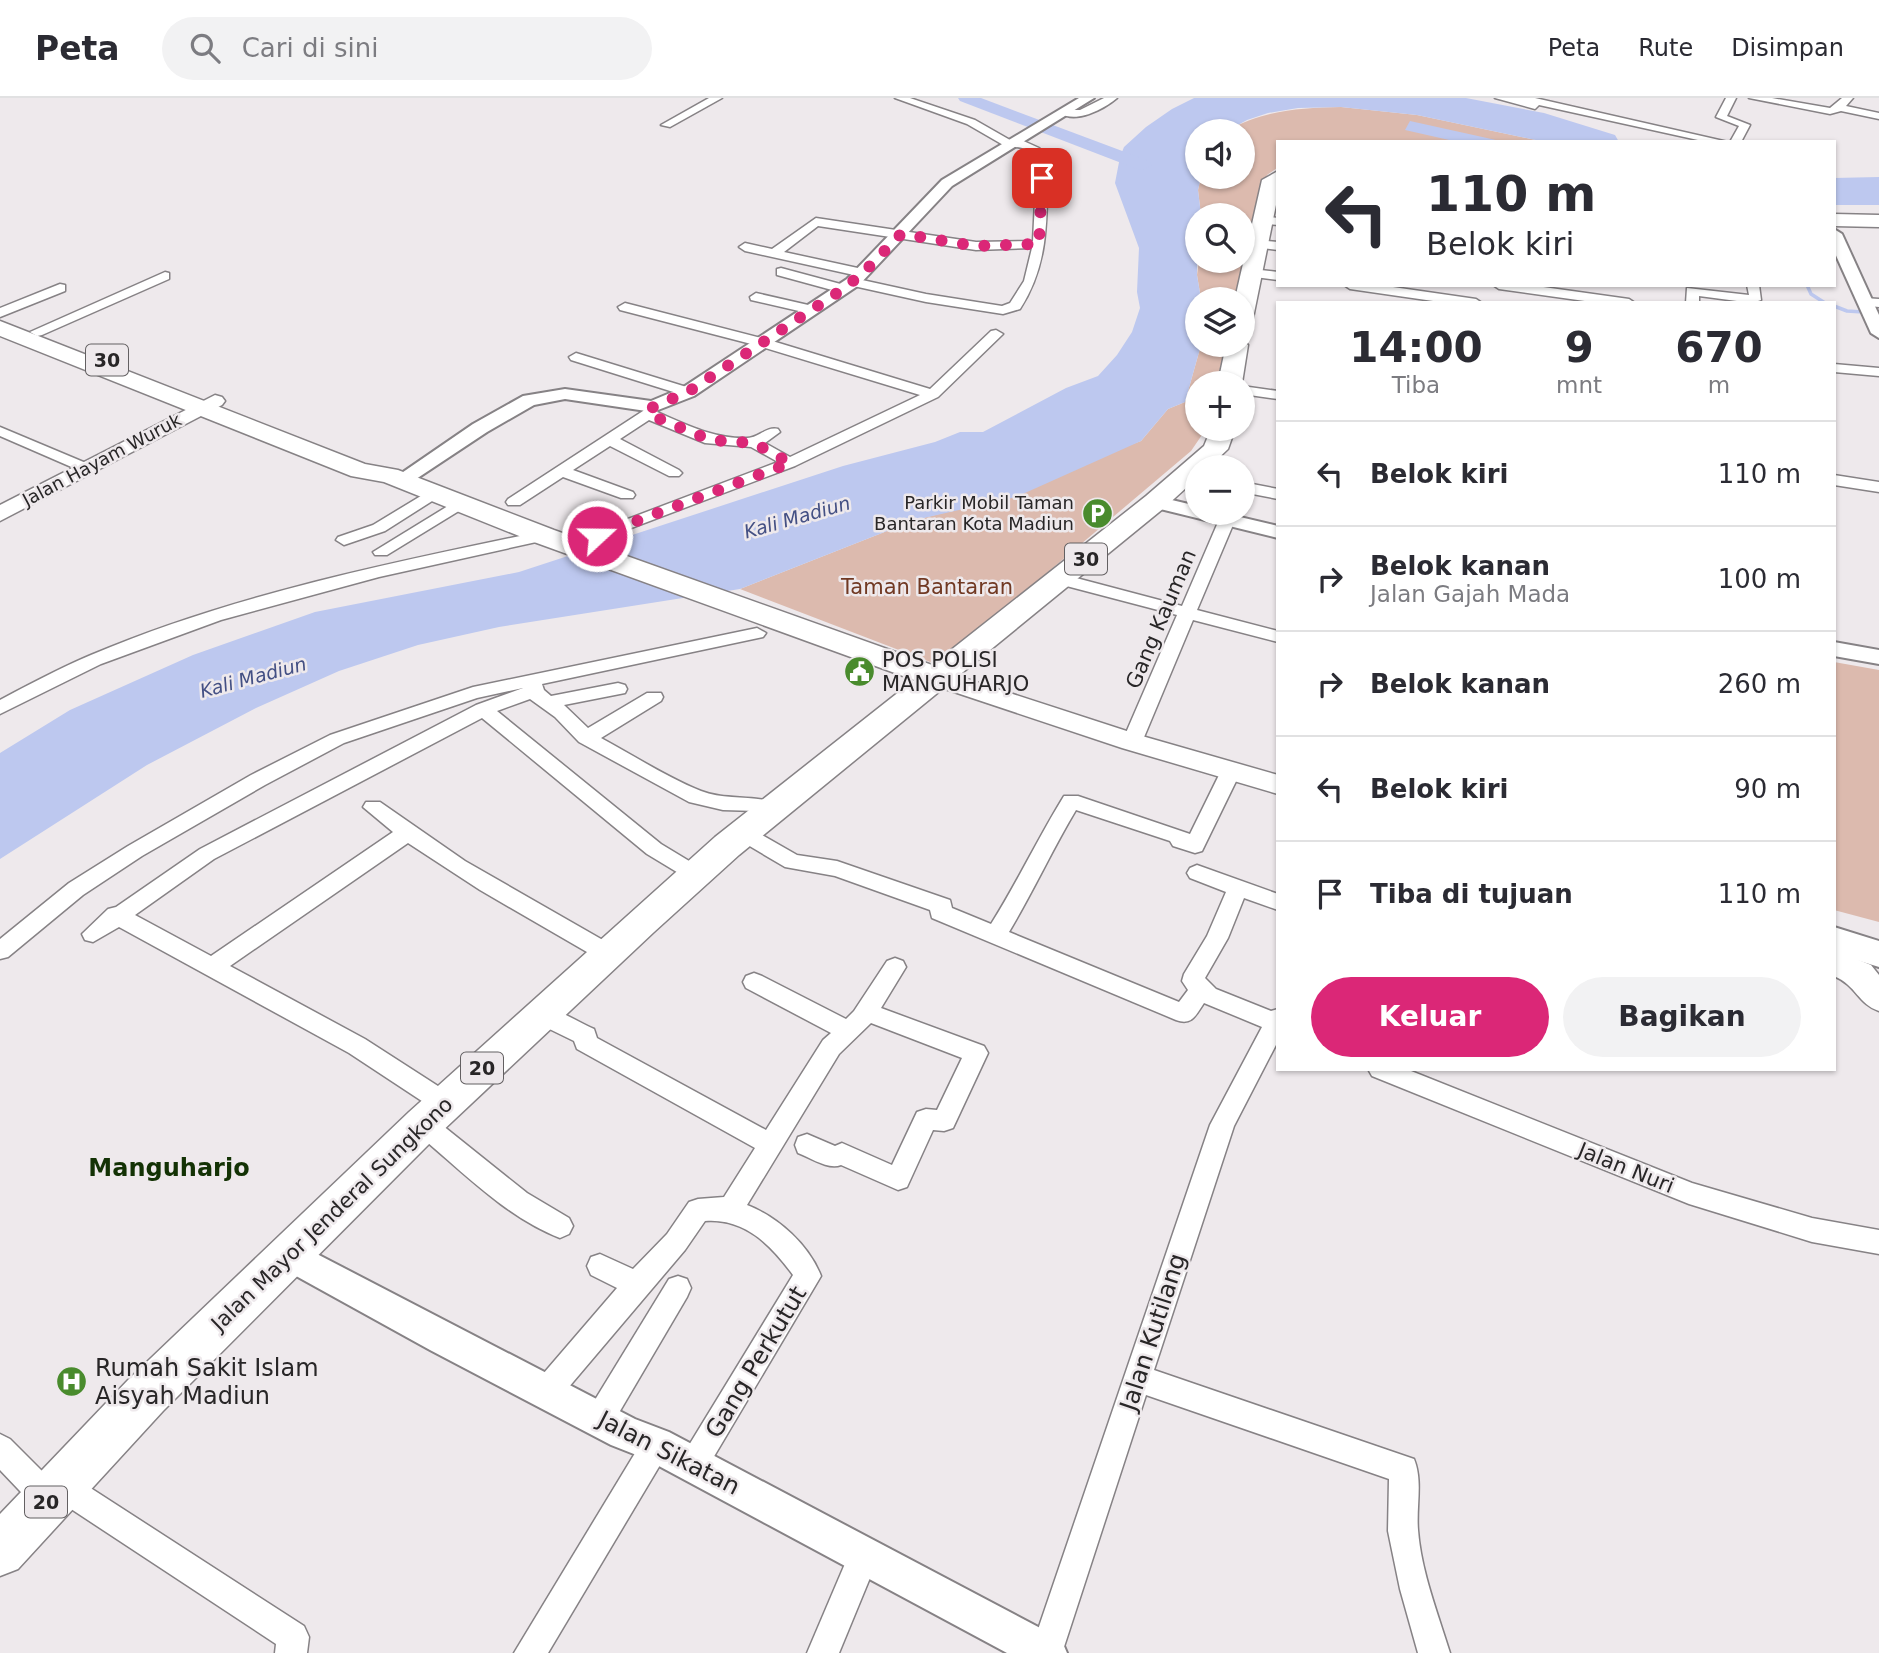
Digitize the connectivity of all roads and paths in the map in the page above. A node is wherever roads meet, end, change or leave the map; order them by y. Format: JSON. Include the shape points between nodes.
{"nodes":[{"id":1,"x":717,"y":98,"type":"edge"},
{"id":2,"x":900,"y":98,"type":"edge"},
{"id":3,"x":1088,"y":98,"type":"edge"},
{"id":4,"x":1112,"y":98,"type":"edge"},
{"id":5,"x":1500,"y":98,"type":"edge"},
{"id":6,"x":1521,"y":98,"type":"edge"},
{"id":7,"x":1731,"y":98,"type":"edge"},
{"id":8,"x":1754,"y":98,"type":"edge"},
{"id":9,"x":1841,"y":104,"type":"edge"},
{"id":10,"x":1879,"y":106,"type":"edge"},
{"id":11,"x":1565,"y":107,"type":"junction"},
{"id":12,"x":1543,"y":108,"type":"junction"},
{"id":13,"x":1064,"y":114,"type":"junction"},
{"id":14,"x":1879,"y":116,"type":"edge"},
{"id":15,"x":666,"y":125,"type":"dead end"},
{"id":16,"x":1649,"y":136,"type":"dead end"},
{"id":17,"x":1018,"y":139,"type":"junction"},
{"id":18,"x":1714,"y":140,"type":"edge"},
{"id":19,"x":1736,"y":140,"type":"edge"},
{"id":20,"x":1276,"y":177,"type":"edge"},
{"id":21,"x":1836,"y":220,"type":"edge"},
{"id":22,"x":1270,"y":221,"type":"edge"},
{"id":23,"x":1879,"y":221,"type":"edge"},
{"id":24,"x":901,"y":234,"type":"junction"},
{"id":25,"x":1836,"y":238,"type":"edge"},
{"id":26,"x":1039,"y":244,"type":"junction"},
{"id":27,"x":1268,"y":245,"type":"edge"},
{"id":28,"x":745,"y":247,"type":"dead end"},
{"id":29,"x":775,"y":253,"type":"junction"},
{"id":30,"x":1255,"y":266,"type":"edge"},
{"id":31,"x":780,"y":272,"type":"dead end"},
{"id":32,"x":1251,"y":273,"type":"joint"},
{"id":33,"x":165,"y":276,"type":"dead end"},
{"id":34,"x":1276,"y":276,"type":"edge"},
{"id":35,"x":853,"y":282,"type":"junction"},
{"id":36,"x":1248,"y":287,"type":"edge"},
{"id":37,"x":1359,"y":287,"type":"edge"},
{"id":38,"x":1512,"y":287,"type":"edge"},
{"id":39,"x":1754,"y":287,"type":"edge"},
{"id":40,"x":60,"y":288,"type":"dead end"},
{"id":41,"x":756,"y":296,"type":"dead end"},
{"id":42,"x":1392,"y":297,"type":"edge"},
{"id":43,"x":1587,"y":299,"type":"edge"},
{"id":44,"x":1459,"y":301,"type":"edge"},
{"id":45,"x":1608,"y":301,"type":"edge"},
{"id":46,"x":1693,"y":301,"type":"edge"},
{"id":47,"x":625,"y":307,"type":"dead end"},
{"id":48,"x":812,"y":310,"type":"junction"},
{"id":49,"x":1872,"y":314,"type":"edge"},
{"id":50,"x":0,"y":315,"type":"edge"},
{"id":51,"x":0,"y":328,"type":"edge"},
{"id":52,"x":37,"y":332,"type":"junction"},
{"id":53,"x":996,"y":334,"type":"dead end"},
{"id":54,"x":764,"y":343,"type":"junction"},
{"id":55,"x":576,"y":357,"type":"dead end"},
{"id":56,"x":1836,"y":368,"type":"edge"},
{"id":57,"x":1879,"y":372,"type":"edge"},
{"id":58,"x":688,"y":392,"type":"junction"},
{"id":59,"x":1255,"y":392,"type":"edge"},
{"id":60,"x":933,"y":394,"type":"junction"},
{"id":61,"x":1276,"y":395,"type":"edge"},
{"id":62,"x":195,"y":408,"type":"junction"},
{"id":63,"x":651,"y":410,"type":"junction"},
{"id":64,"x":0,"y":431,"type":"edge"},
{"id":65,"x":773,"y":432,"type":"dead end"},
{"id":66,"x":609,"y":439,"type":"junction"},
{"id":67,"x":754,"y":443,"type":"junction"},
{"id":68,"x":790,"y":463,"type":"junction"},
{"id":69,"x":88,"y":469,"type":"junction"},
{"id":70,"x":562,"y":471,"type":"junction"},
{"id":71,"x":674,"y":473,"type":"dead end"},
{"id":72,"x":395,"y":478,"type":"junction"},
{"id":73,"x":1836,"y":480,"type":"edge"},
{"id":74,"x":1185,"y":481,"type":"edge"},
{"id":75,"x":1879,"y":486,"type":"edge"},
{"id":76,"x":1255,"y":490,"type":"edge"},
{"id":77,"x":434,"y":493,"type":"junction"},
{"id":78,"x":1276,"y":494,"type":"edge"},
{"id":79,"x":627,"y":495,"type":"dead end"},
{"id":80,"x":514,"y":502,"type":"dead end"},
{"id":81,"x":1155,"y":502,"type":"junction"},
{"id":82,"x":461,"y":503,"type":"junction"},
{"id":83,"x":1185,"y":510,"type":"edge"},
{"id":84,"x":0,"y":513,"type":"edge"},
{"id":85,"x":1224,"y":525,"type":"edge"},
{"id":86,"x":1255,"y":525,"type":"edge"},
{"id":87,"x":1276,"y":531,"type":"edge"},
{"id":88,"x":597,"y":536,"type":"dead end"},
{"id":89,"x":552,"y":538,"type":"junction"},
{"id":90,"x":344,"y":540,"type":"dead end"},
{"id":91,"x":381,"y":552,"type":"dead end"},
{"id":92,"x":1061,"y":579,"type":"junction"},
{"id":93,"x":1189,"y":612,"type":"junction"},
{"id":94,"x":751,"y":620,"type":"junction"},
{"id":95,"x":1276,"y":636,"type":"edge"},
{"id":96,"x":1836,"y":649,"type":"edge"},
{"id":97,"x":1879,"y":657,"type":"edge"},
{"id":98,"x":931,"y":675,"type":"junction"},
{"id":99,"x":618,"y":689,"type":"dead end"},
{"id":100,"x":538,"y":691,"type":"junction"},
{"id":101,"x":654,"y":697,"type":"dead end"},
{"id":102,"x":0,"y":708,"type":"edge"},
{"id":103,"x":483,"y":709,"type":"junction"},
{"id":104,"x":586,"y":738,"type":"junction"},
{"id":105,"x":1132,"y":742,"type":"junction"},
{"id":106,"x":1231,"y":771,"type":"junction"},
{"id":107,"x":1276,"y":784,"type":"edge"},
{"id":108,"x":373,"y":807,"type":"dead end"},
{"id":109,"x":758,"y":821,"type":"junction"},
{"id":110,"x":407,"y":833,"type":"junction"},
{"id":111,"x":1197,"y":873,"type":"dead end"},
{"id":112,"x":696,"y":875,"type":"junction"},
{"id":113,"x":1238,"y":888,"type":"junction"},
{"id":114,"x":1276,"y":901,"type":"edge"},
{"id":115,"x":116,"y":915,"type":"junction"},
{"id":116,"x":93,"y":934,"type":"dead end"},
{"id":117,"x":995,"y":935,"type":"junction"},
{"id":118,"x":1836,"y":941,"type":"edge"},
{"id":119,"x":0,"y":951,"type":"edge"},
{"id":120,"x":607,"y":953,"type":"junction"},
{"id":121,"x":1879,"y":954,"type":"edge"},
{"id":122,"x":1836,"y":963,"type":"edge"},
{"id":123,"x":212,"y":967,"type":"junction"},
{"id":124,"x":895,"y":967,"type":"dead end"},
{"id":125,"x":754,"y":982,"type":"dead end"},
{"id":126,"x":1201,"y":989,"type":"junction"},
{"id":127,"x":1879,"y":998,"type":"edge"},
{"id":128,"x":866,"y":1012,"type":"junction"},
{"id":129,"x":541,"y":1015,"type":"junction"},
{"id":130,"x":1276,"y":1022,"type":"edge"},
{"id":131,"x":1276,"y":1024,"type":"edge"},
{"id":132,"x":849,"y":1031,"type":"junction"},
{"id":133,"x":1385,"y":1071,"type":"edge"},
{"id":134,"x":434,"y":1114,"type":"junction"},
{"id":135,"x":771,"y":1144,"type":"junction"},
{"id":136,"x":807,"y":1145,"type":"dead end"},
{"id":137,"x":730,"y":1210,"type":"junction"},
{"id":138,"x":560,"y":1226,"type":"dead end"},
{"id":139,"x":1879,"y":1242,"type":"edge"},
{"id":140,"x":290,"y":1255,"type":"junction"},
{"id":141,"x":600,"y":1266,"type":"dead end"},
{"id":142,"x":637,"y":1284,"type":"junction"},
{"id":143,"x":678,"y":1289,"type":"dead end"},
{"id":144,"x":1137,"y":1378,"type":"junction"},
{"id":145,"x":547,"y":1391,"type":"junction"},
{"id":146,"x":600,"y":1418,"type":"junction"},
{"id":147,"x":656,"y":1445,"type":"junction"},
{"id":148,"x":0,"y":1449,"type":"edge"},
{"id":149,"x":693,"y":1465,"type":"junction"},
{"id":150,"x":55,"y":1493,"type":"junction"},
{"id":151,"x":0,"y":1551,"type":"edge"},
{"id":152,"x":864,"y":1556,"type":"junction"},
{"id":153,"x":291,"y":1653,"type":"edge"},
{"id":154,"x":530,"y":1653,"type":"edge"},
{"id":155,"x":823,"y":1653,"type":"edge"},
{"id":156,"x":1046,"y":1653,"type":"edge"},
{"id":157,"x":1434,"y":1653,"type":"edge"}],
"edges":[{"from":1,"to":15,"type":"street"},
{"from":2,"to":17,"type":"street"},
{"from":3,"to":13,"type":"street"},
{"from":4,"to":13,"type":"street","via":[[1082,113]]},
{"from":5,"to":12,"type":"street"},
{"from":6,"to":11,"type":"street"},
{"from":7,"to":19,"type":"street","via":[[1721,117],[1745,125]]},
{"from":8,"to":9,"type":"street"},
{"from":9,"to":10,"type":"street"},
{"from":9,"to":14,"type":"street"},
{"from":11,"to":12,"type":"street"},
{"from":11,"to":18,"type":"street"},
{"from":12,"to":16,"type":"street"},
{"from":13,"to":17,"type":"street"},
{"from":17,"to":24,"type":"street","via":[[947,183]]},
{"from":17,"to":26,"type":"street","via":[[1042,155]]},
{"from":20,"to":22,"type":"highway","via":[[1271,180]]},
{"from":21,"to":23,"type":"highway"},
{"from":22,"to":27,"type":"highway"},
{"from":24,"to":26,"type":"street","via":[[976,246]]},
{"from":24,"to":29,"type":"street","via":[[816,222]]},
{"from":24,"to":35,"type":"street"},
{"from":25,"to":49,"type":"street"},
{"from":26,"to":35,"type":"street","via":[[1030,281],[1009,310]]},
{"from":27,"to":30,"type":"highway"},
{"from":28,"to":29,"type":"street"},
{"from":29,"to":35,"type":"street"},
{"from":31,"to":35,"type":"street"},
{"from":32,"to":34,"type":"street"},
{"from":32,"to":36,"type":"highway"},
{"from":33,"to":52,"type":"street"},
{"from":35,"to":48,"type":"street"},
{"from":37,"to":42,"type":"street"},
{"from":38,"to":43,"type":"street"},
{"from":39,"to":46,"type":"street","via":[[1753,299],[1692,291]]},
{"from":40,"to":50,"type":"street"},
{"from":41,"to":48,"type":"street"},
{"from":42,"to":44,"type":"street"},
{"from":43,"to":45,"type":"street"},
{"from":47,"to":54,"type":"street"},
{"from":48,"to":54,"type":"street"},
{"from":50,"to":52,"type":"highway","number":"30"},
{"from":51,"to":62,"type":"highway","number":"30"},
{"from":52,"to":62,"type":"highway","number":"30"},
{"from":53,"to":60,"type":"street"},
{"from":54,"to":58,"type":"street"},
{"from":54,"to":60,"type":"street"},
{"from":55,"to":58,"type":"street"},
{"from":56,"to":57,"type":"street"},
{"from":58,"to":63,"type":"street"},
{"from":59,"to":61,"type":"street"},
{"from":60,"to":68,"type":"street"},
{"from":62,"to":69,"type":"main road","name":"Jalan Hayam Wuruk"},
{"from":62,"to":72,"type":"highway","number":"30","via":[[360,471]]},
{"from":63,"to":66,"type":"street"},
{"from":63,"to":67,"type":"street","via":[[710,440]]},
{"from":63,"to":72,"type":"street","via":[[565,394],[529,400]]},
{"from":64,"to":69,"type":"street"},
{"from":65,"to":67,"type":"street"},
{"from":66,"to":70,"type":"street"},
{"from":66,"to":71,"type":"street"},
{"from":67,"to":68,"type":"street"},
{"from":68,"to":88,"type":"street"},
{"from":69,"to":84,"type":"main road","name":"Jalan Hayam Wuruk"},
{"from":70,"to":79,"type":"street"},
{"from":70,"to":80,"type":"street"},
{"from":72,"to":77,"type":"highway","number":"30"},
{"from":73,"to":75,"type":"street"},
{"from":74,"to":81,"type":"highway","number":"30"},
{"from":76,"to":78,"type":"street"},
{"from":77,"to":82,"type":"highway","number":"30"},
{"from":77,"to":90,"type":"street","via":[[379,528]]},
{"from":81,"to":83,"type":"street"},
{"from":81,"to":92,"type":"highway","number":"30"},
{"from":82,"to":89,"type":"highway","number":"30"},
{"from":82,"to":91,"type":"street"},
{"from":85,"to":93,"type":"street","name":"Gang Kauman"},
{"from":86,"to":87,"type":"street"},
{"from":89,"to":94,"type":"highway","number":"30"},
{"from":89,"to":102,"type":"street","via":[[382,572],[144,640],[76,668]]},
{"from":92,"to":93,"type":"street"},
{"from":92,"to":98,"type":"highway","number":"30"},
{"from":93,"to":95,"type":"street"},
{"from":93,"to":105,"type":"street","name":"Gang Kauman"},
{"from":94,"to":98,"type":"highway","number":"30"},
{"from":94,"to":100,"type":"street"},
{"from":96,"to":97,"type":"street"},
{"from":98,"to":105,"type":"main road"},
{"from":98,"to":109,"type":"highway","name":"Jalan Mayor Jenderal Sungkono","number":"20"},
{"from":99,"to":100,"type":"street"},
{"from":100,"to":103,"type":"street"},
{"from":100,"to":104,"type":"street"},
{"from":100,"to":119,"type":"street","via":[[473,693],[337,739],[135,851],[76,889]]},
{"from":101,"to":104,"type":"street"},
{"from":103,"to":112,"type":"street","via":[[654,849]]},
{"from":103,"to":115,"type":"street","via":[[207,854]]},
{"from":104,"to":109,"type":"street","via":[[696,797],[759,804]]},
{"from":105,"to":106,"type":"main road"},
{"from":106,"to":107,"type":"main road"},
{"from":106,"to":117,"type":"street","via":[[1195,846],[1180,841],[1182,837],[1071,801]]},
{"from":108,"to":110,"type":"street"},
{"from":109,"to":112,"type":"highway","name":"Jalan Mayor Jenderal Sungkono","number":"20"},
{"from":109,"to":117,"type":"street","via":[[792,862],[837,869],[942,906],[940,912]]},
{"from":110,"to":120,"type":"street"},
{"from":110,"to":123,"type":"street"},
{"from":111,"to":113,"type":"street"},
{"from":112,"to":120,"type":"highway","name":"Jalan Mayor Jenderal Sungkono","number":"20"},
{"from":113,"to":114,"type":"street"},
{"from":113,"to":126,"type":"street","via":[[1217,938],[1195,974],[1193,981]]},
{"from":115,"to":116,"type":"street"},
{"from":115,"to":123,"type":"street"},
{"from":117,"to":126,"type":"street","via":[[1184,1014]]},
{"from":118,"to":121,"type":"main road"},
{"from":120,"to":129,"type":"highway","name":"Jalan Mayor Jenderal Sungkono","number":"20"},
{"from":122,"to":127,"type":"main road","via":[[1860,974]]},
{"from":123,"to":134,"type":"street","via":[[357,1046]]},
{"from":124,"to":128,"type":"street"},
{"from":125,"to":132,"type":"street"},
{"from":126,"to":130,"type":"street"},
{"from":128,"to":132,"type":"street"},
{"from":128,"to":136,"type":"street","via":[[976,1053],[944,1121],[926,1119],[898,1179],[842,1154],[834,1157]]},
{"from":129,"to":134,"type":"highway","name":"Jalan Mayor Jenderal Sungkono","number":"20"},
{"from":129,"to":135,"type":"street","via":[[586,1036],[585,1042]]},
{"from":131,"to":144,"type":"street","name":"Jalan Kutilang","via":[[1222,1125]]},
{"from":132,"to":135,"type":"street","via":[[831,1046]]},
{"from":133,"to":139,"type":"street","name":"Jalan Nuri","via":[[1689,1193],[1812,1230]]},
{"from":134,"to":138,"type":"street","via":[[518,1201]]},
{"from":134,"to":140,"type":"highway","name":"Jalan Mayor Jenderal Sungkono","number":"20"},
{"from":135,"to":137,"type":"street"},
{"from":137,"to":142,"type":"street","via":[[698,1210]]},
{"from":137,"to":149,"type":"street","name":"Gang Perkutut","via":[[777,1236],[808,1276],[767,1336]]},
{"from":140,"to":145,"type":"street","name":"Jalan Sikatan"},
{"from":140,"to":150,"type":"highway","name":"Jalan Mayor Jenderal Sungkono","number":"20","via":[[146,1395]]},
{"from":141,"to":142,"type":"street"},
{"from":142,"to":145,"type":"street"},
{"from":143,"to":146,"type":"street"},
{"from":144,"to":156,"type":"street","name":"Jalan Kutilang"},
{"from":144,"to":157,"type":"street","via":[[1404,1469],[1403,1531]]},
{"from":145,"to":146,"type":"street","name":"Jalan Sikatan"},
{"from":146,"to":147,"type":"street","name":"Jalan Sikatan"},
{"from":147,"to":149,"type":"street","name":"Jalan Sikatan"},
{"from":147,"to":154,"type":"street"},
{"from":148,"to":150,"type":"street"},
{"from":149,"to":152,"type":"street","name":"Jalan Sikatan"},
{"from":150,"to":151,"type":"highway","name":"Jalan Mayor Jenderal Sungkono","number":"20"},
{"from":150,"to":153,"type":"street","via":[[293,1637]]},
{"from":152,"to":155,"type":"street"},
{"from":152,"to":156,"type":"street","name":"Jalan Sikatan"}]}
